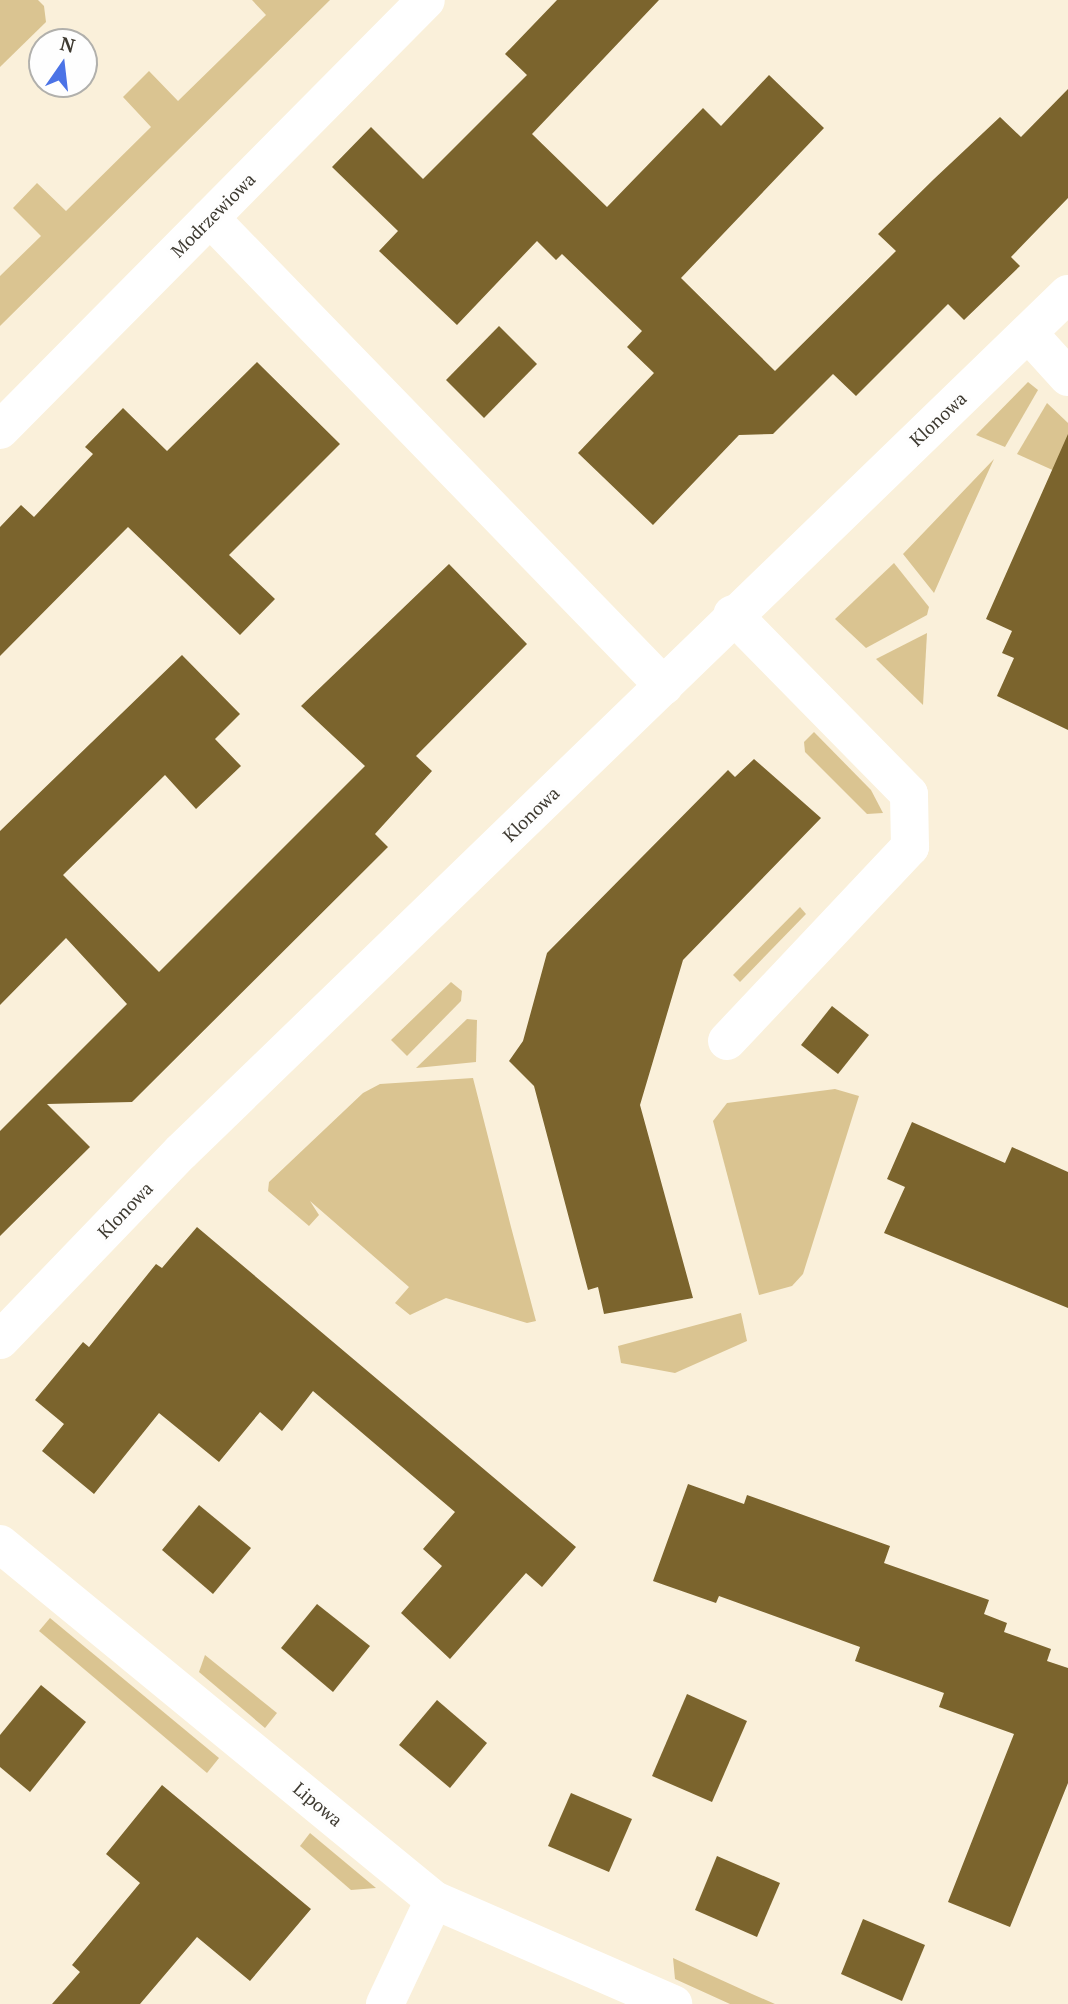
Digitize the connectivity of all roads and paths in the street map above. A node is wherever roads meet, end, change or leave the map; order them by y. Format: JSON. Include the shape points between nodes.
{"nodes":[{"id":1,"x":426,"y":0,"type":"edge"},
{"id":2,"x":210,"y":218,"type":"junction"},
{"id":3,"x":1068,"y":294,"type":"edge"},
{"id":4,"x":1029,"y":334,"type":"junction"},
{"id":5,"x":1068,"y":377,"type":"edge"},
{"id":6,"x":0,"y":430,"type":"edge"},
{"id":7,"x":732,"y":614,"type":"junction"},
{"id":8,"x":664,"y":686,"type":"junction"},
{"id":9,"x":727,"y":1041,"type":"dead end"},
{"id":10,"x":0,"y":1339,"type":"edge"},
{"id":11,"x":0,"y":1544,"type":"edge"},
{"id":12,"x":434,"y":1900,"type":"junction"},
{"id":13,"x":384,"y":2004,"type":"edge"},
{"id":14,"x":673,"y":2004,"type":"edge"}],
"edges":[{"from":1,"to":2,"type":"street","name":"Modrzewiowa"},
{"from":2,"to":6,"type":"street","name":"Modrzewiowa"},
{"from":2,"to":8,"type":"street"},
{"from":3,"to":4,"type":"street","name":"Klonowa"},
{"from":4,"to":5,"type":"street"},
{"from":4,"to":7,"type":"street","name":"Klonowa"},
{"from":7,"to":8,"type":"street","name":"Klonowa"},
{"from":7,"to":9,"type":"street","via":[[909,794],[910,847]]},
{"from":8,"to":10,"type":"street","name":"Klonowa","via":[[181,1152]]},
{"from":11,"to":12,"type":"street","name":"Lipowa"},
{"from":12,"to":13,"type":"street"},
{"from":12,"to":14,"type":"street","name":"Lipowa"}]}
